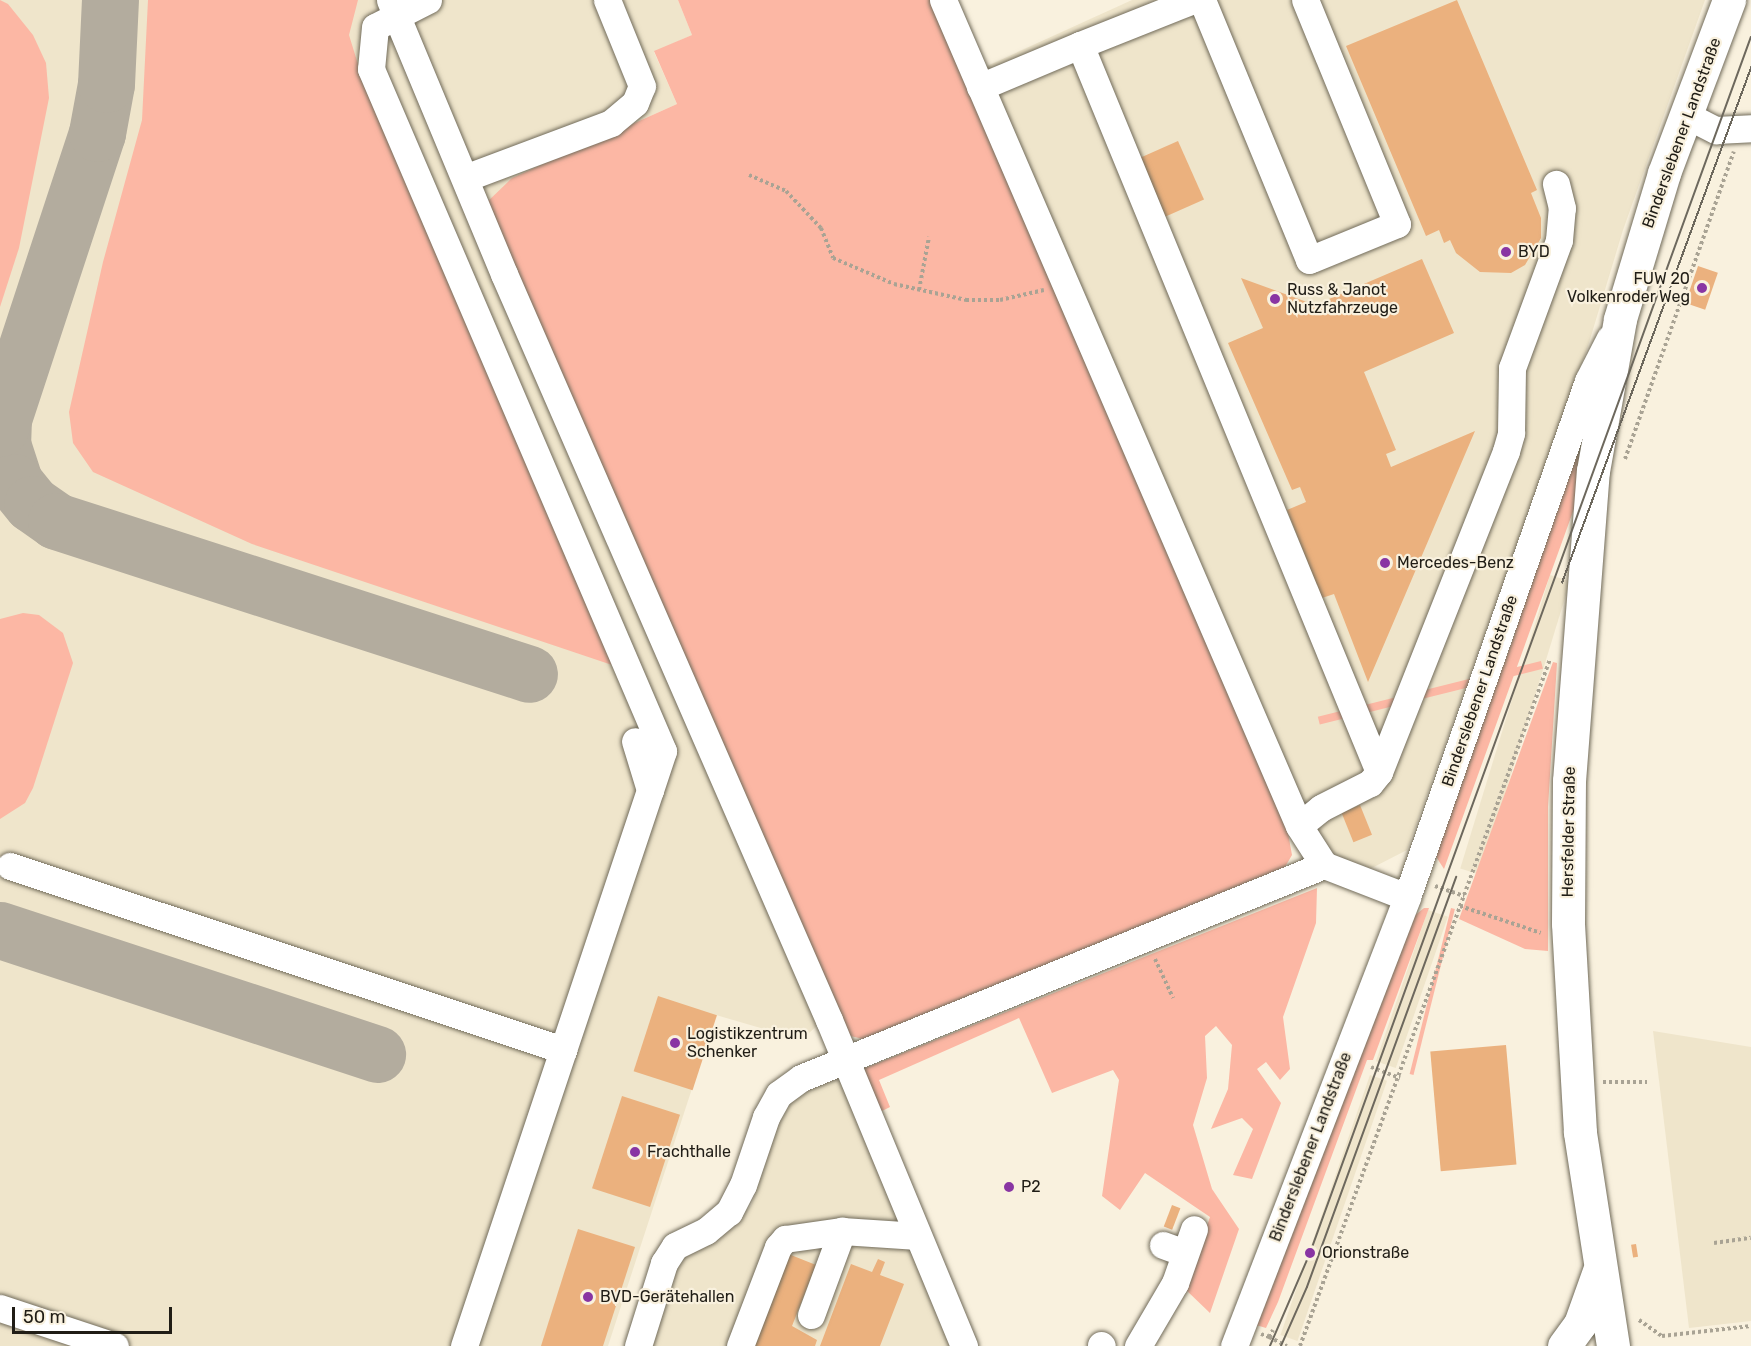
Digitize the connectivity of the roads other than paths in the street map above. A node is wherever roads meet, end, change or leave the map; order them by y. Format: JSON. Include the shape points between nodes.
{"nodes":[{"id":1,"x":428,"y":0,"type":"edge"},
{"id":2,"x":608,"y":0,"type":"edge"},
{"id":3,"x":943,"y":0,"type":"edge"},
{"id":4,"x":1193,"y":0,"type":"edge"},
{"id":5,"x":1202,"y":0,"type":"edge"},
{"id":6,"x":1305,"y":0,"type":"edge"},
{"id":7,"x":1729,"y":0,"type":"edge"},
{"id":8,"x":393,"y":7,"type":"edge"},
{"id":9,"x":1080,"y":45,"type":"junction"},
{"id":10,"x":980,"y":87,"type":"junction"},
{"id":11,"x":1686,"y":115,"type":"junction"},
{"id":12,"x":1747,"y":129,"type":"edge"},
{"id":13,"x":465,"y":178,"type":"junction"},
{"id":14,"x":1556,"y":184,"type":"dead end"},
{"id":15,"x":1620,"y":319,"type":"junction"},
{"id":16,"x":635,"y":741,"type":"dead end"},
{"id":17,"x":1379,"y":772,"type":"junction"},
{"id":18,"x":650,"y":790,"type":"junction"},
{"id":19,"x":1299,"y":826,"type":"junction"},
{"id":20,"x":1324,"y":865,"type":"junction"},
{"id":21,"x":10,"y":866,"type":"dead end"},
{"id":22,"x":1407,"y":897,"type":"junction"},
{"id":23,"x":563,"y":1050,"type":"junction"},
{"id":24,"x":845,"y":1062,"type":"junction"},
{"id":25,"x":842,"y":1231,"type":"junction"},
{"id":26,"x":918,"y":1236,"type":"junction"},
{"id":27,"x":1181,"y":1243,"type":"dead end"},
{"id":28,"x":1599,"y":1270,"type":"junction"},
{"id":29,"x":0,"y":1308,"type":"edge"},
{"id":30,"x":811,"y":1315,"type":"dead end"},
{"id":31,"x":115,"y":1346,"type":"edge"},
{"id":32,"x":464,"y":1346,"type":"edge"},
{"id":33,"x":638,"y":1346,"type":"edge"},
{"id":34,"x":740,"y":1346,"type":"edge"},
{"id":35,"x":964,"y":1346,"type":"edge"},
{"id":36,"x":1138,"y":1346,"type":"edge"},
{"id":37,"x":1234,"y":1346,"type":"edge"},
{"id":38,"x":1564,"y":1346,"type":"edge"},
{"id":39,"x":1613,"y":1346,"type":"edge"}],
"edges":[{"from":1,"to":8,"type":"street"},
{"from":2,"to":13,"type":"street","via":[[642,86],[635,102],[611,123]]},
{"from":3,"to":10,"type":"street"},
{"from":4,"to":9,"type":"street"},
{"from":5,"to":6,"type":"street","via":[[1309,260],[1397,224]]},
{"from":7,"to":11,"type":"main road","name":"Binderslebener Landstraße"},
{"from":8,"to":13,"type":"street"},
{"from":8,"to":18,"type":"street","via":[[375,27],[371,69],[663,751]]},
{"from":9,"to":10,"type":"street"},
{"from":9,"to":17,"type":"street"},
{"from":10,"to":19,"type":"street"},
{"from":11,"to":12,"type":"street","via":[[1716,130]]},
{"from":11,"to":15,"type":"main road","name":"Binderslebener Landstraße","via":[[1664,173]]},
{"from":13,"to":24,"type":"street"},
{"from":14,"to":17,"type":"street","via":[[1562,208],[1560,231],[1512,368],[1511,433],[1506,451]]},
{"from":15,"to":22,"type":"street","name":"Binderslebener Landstraße","via":[[1588,381]]},
{"from":15,"to":28,"type":"main road","name":"Hersfelder Straße","via":[[1593,471],[1569,781],[1568,923],[1575,1082]]},
{"from":16,"to":18,"type":"street"},
{"from":17,"to":19,"type":"street","via":[[1370,783],[1321,808]]},
{"from":18,"to":23,"type":"street"},
{"from":19,"to":20,"type":"street"},
{"from":20,"to":22,"type":"street"},
{"from":20,"to":24,"type":"street"},
{"from":21,"to":23,"type":"street"},
{"from":22,"to":37,"type":"street","name":"Binderslebener Landstraße"},
{"from":23,"to":32,"type":"street"},
{"from":24,"to":26,"type":"street"},
{"from":24,"to":33,"type":"street","via":[[801,1078],[779,1094],[729,1212],[706,1231],[675,1246],[664,1263]]},
{"from":25,"to":26,"type":"street"},
{"from":25,"to":30,"type":"street"},
{"from":25,"to":34,"type":"street","via":[[785,1239],[778,1247]]},
{"from":26,"to":35,"type":"street"},
{"from":27,"to":36,"type":"street","via":[[1175,1283]]},
{"from":28,"to":38,"type":"main road","via":[[1580,1324]]},
{"from":28,"to":39,"type":"main road","name":"Hersfelder Straße"},
{"from":29,"to":31,"type":"street"}]}
